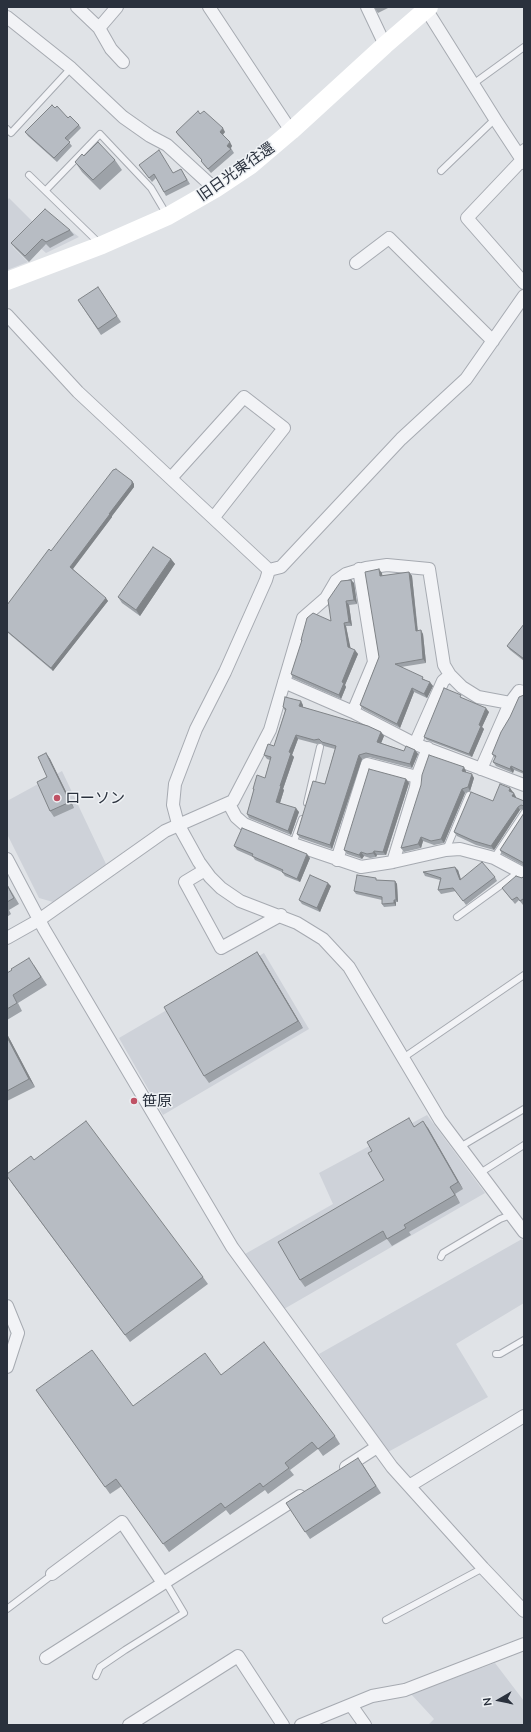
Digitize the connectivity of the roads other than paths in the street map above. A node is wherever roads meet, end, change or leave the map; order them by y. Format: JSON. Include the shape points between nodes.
{"nodes":[{"id":1,"x":77,"y":7,"type":"edge"},
{"id":2,"x":117,"y":7,"type":"edge"},
{"id":3,"x":209,"y":7,"type":"edge"},
{"id":4,"x":367,"y":7,"type":"edge"},
{"id":5,"x":427,"y":8,"type":"edge"},
{"id":6,"x":7,"y":17,"type":"edge"},
{"id":7,"x":99,"y":28,"type":"junction"},
{"id":8,"x":385,"y":45,"type":"junction"},
{"id":9,"x":524,"y":47,"type":"edge"},
{"id":10,"x":123,"y":62,"type":"dead end"},
{"id":11,"x":71,"y":68,"type":"junction"},
{"id":12,"x":473,"y":84,"type":"junction"},
{"id":13,"x":495,"y":119,"type":"junction"},
{"id":14,"x":7,"y":129,"type":"edge"},
{"id":15,"x":291,"y":132,"type":"junction"},
{"id":16,"x":522,"y":155,"type":"edge"},
{"id":17,"x":441,"y":171,"type":"dead end"},
{"id":18,"x":29,"y":175,"type":"dead end"},
{"id":19,"x":216,"y":188,"type":"junction"},
{"id":20,"x":46,"y":190,"type":"junction"},
{"id":21,"x":168,"y":216,"type":"junction"},
{"id":22,"x":102,"y":246,"type":"junction"},
{"id":23,"x":356,"y":263,"type":"dead end"},
{"id":24,"x":7,"y":281,"type":"edge"},
{"id":25,"x":524,"y":283,"type":"edge"},
{"id":26,"x":524,"y":296,"type":"edge"},
{"id":27,"x":7,"y":315,"type":"edge"},
{"id":28,"x":493,"y":341,"type":"junction"},
{"id":29,"x":171,"y":478,"type":"junction"},
{"id":30,"x":214,"y":517,"type":"junction"},
{"id":31,"x":359,"y":569,"type":"junction"},
{"id":32,"x":269,"y":570,"type":"junction"},
{"id":33,"x":450,"y":675,"type":"junction"},
{"id":34,"x":284,"y":682,"type":"junction"},
{"id":35,"x":522,"y":689,"type":"edge"},
{"id":36,"x":510,"y":703,"type":"junction"},
{"id":37,"x":353,"y":712,"type":"junction"},
{"id":38,"x":415,"y":744,"type":"junction"},
{"id":39,"x":320,"y":747,"type":"edge"},
{"id":40,"x":428,"y":748,"type":"junction"},
{"id":41,"x":481,"y":769,"type":"junction"},
{"id":42,"x":417,"y":777,"type":"junction"},
{"id":43,"x":524,"y":785,"type":"edge"},
{"id":44,"x":469,"y":794,"type":"edge"},
{"id":45,"x":228,"y":804,"type":"junction"},
{"id":46,"x":524,"y":813,"type":"edge"},
{"id":47,"x":178,"y":824,"type":"junction"},
{"id":48,"x":293,"y":844,"type":"junction"},
{"id":49,"x":446,"y":850,"type":"junction"},
{"id":50,"x":494,"y":858,"type":"junction"},
{"id":51,"x":7,"y":859,"type":"edge"},
{"id":52,"x":337,"y":860,"type":"junction"},
{"id":53,"x":393,"y":862,"type":"junction"},
{"id":54,"x":205,"y":870,"type":"junction"},
{"id":55,"x":522,"y":873,"type":"edge"},
{"id":56,"x":281,"y":916,"type":"junction"},
{"id":57,"x":457,"y":917,"type":"dead end"},
{"id":58,"x":39,"y":920,"type":"junction"},
{"id":59,"x":7,"y":938,"type":"edge"},
{"id":60,"x":524,"y":975,"type":"edge"},
{"id":61,"x":403,"y":1058,"type":"junction"},
{"id":62,"x":524,"y":1109,"type":"edge"},
{"id":63,"x":524,"y":1144,"type":"edge"},
{"id":64,"x":460,"y":1147,"type":"junction"},
{"id":65,"x":480,"y":1173,"type":"junction"},
{"id":66,"x":517,"y":1217,"type":"edge"},
{"id":67,"x":524,"y":1232,"type":"edge"},
{"id":68,"x":441,"y":1257,"type":"dead end"},
{"id":69,"x":7,"y":1306,"type":"edge"},
{"id":70,"x":524,"y":1340,"type":"edge"},
{"id":71,"x":496,"y":1354,"type":"dead end"},
{"id":72,"x":7,"y":1367,"type":"edge"},
{"id":73,"x":524,"y":1416,"type":"edge"},
{"id":74,"x":377,"y":1447,"type":"junction"},
{"id":75,"x":337,"y":1472,"type":"edge"},
{"id":76,"x":409,"y":1486,"type":"junction"},
{"id":77,"x":311,"y":1489,"type":"edge"},
{"id":78,"x":483,"y":1568,"type":"junction"},
{"id":79,"x":52,"y":1574,"type":"joint"},
{"id":80,"x":164,"y":1582,"type":"junction"},
{"id":81,"x":7,"y":1609,"type":"edge"},
{"id":82,"x":524,"y":1611,"type":"edge"},
{"id":83,"x":386,"y":1620,"type":"dead end"},
{"id":84,"x":524,"y":1644,"type":"edge"},
{"id":85,"x":46,"y":1658,"type":"dead end"},
{"id":86,"x":96,"y":1676,"type":"dead end"},
{"id":87,"x":351,"y":1705,"type":"junction"},
{"id":88,"x":129,"y":1725,"type":"edge"},
{"id":89,"x":283,"y":1725,"type":"edge"},
{"id":90,"x":301,"y":1725,"type":"edge"},
{"id":91,"x":365,"y":1725,"type":"edge"}],
"edges":[{"from":1,"to":7,"type":"street"},
{"from":2,"to":7,"type":"street"},
{"from":3,"to":15,"type":"street"},
{"from":4,"to":8,"type":"street"},
{"from":5,"to":8,"type":"street","name":"旧日光東往還"},
{"from":5,"to":12,"type":"street"},
{"from":6,"to":11,"type":"street"},
{"from":7,"to":10,"type":"street","via":[[111,49]]},
{"from":8,"to":15,"type":"street","name":"旧日光東往還"},
{"from":9,"to":12,"type":"lane"},
{"from":11,"to":14,"type":"lane","via":[[11,133]]},
{"from":11,"to":19,"type":"street","via":[[123,117],[150,136],[167,144]]},
{"from":12,"to":13,"type":"street"},
{"from":13,"to":16,"type":"street"},
{"from":13,"to":17,"type":"lane"},
{"from":15,"to":19,"type":"street","name":"旧日光東往還","via":[[251,165]]},
{"from":16,"to":25,"type":"street","via":[[467,218]]},
{"from":18,"to":20,"type":"lane"},
{"from":19,"to":21,"type":"street","name":"旧日光東往還"},
{"from":20,"to":21,"type":"lane","via":[[100,134],[151,188]]},
{"from":20,"to":22,"type":"lane"},
{"from":21,"to":22,"type":"street","name":"旧日光東往還"},
{"from":22,"to":24,"type":"street","name":"旧日光東往還"},
{"from":23,"to":28,"type":"street","via":[[388,238]]},
{"from":26,"to":28,"type":"street"},
{"from":27,"to":29,"type":"street","via":[[78,392]]},
{"from":28,"to":32,"type":"street","via":[[466,379],[401,439],[281,567]]},
{"from":29,"to":30,"type":"street"},
{"from":29,"to":30,"type":"street","via":[[244,397],[284,428]]},
{"from":30,"to":32,"type":"street"},
{"from":31,"to":33,"type":"street","via":[[387,566],[429,570],[444,664]]},
{"from":31,"to":34,"type":"street","via":[[336,581],[326,598],[303,618]]},
{"from":31,"to":37,"type":"street","via":[[374,662]]},
{"from":32,"to":47,"type":"street","via":[[183,762],[173,805]]},
{"from":33,"to":36,"type":"street","via":[[462,687],[478,697]]},
{"from":33,"to":38,"type":"street","via":[[443,680]]},
{"from":34,"to":37,"type":"street"},
{"from":34,"to":45,"type":"street","via":[[270,730],[238,794]]},
{"from":35,"to":36,"type":"street"},
{"from":36,"to":41,"type":"street"},
{"from":37,"to":38,"type":"street"},
{"from":38,"to":40,"type":"street"},
{"from":39,"to":48,"type":"lane","via":[[306,805]]},
{"from":40,"to":41,"type":"street"},
{"from":40,"to":42,"type":"street"},
{"from":41,"to":43,"type":"street"},
{"from":42,"to":52,"type":"street","via":[[367,764]]},
{"from":42,"to":53,"type":"street"},
{"from":44,"to":49,"type":"lane"},
{"from":45,"to":47,"type":"street"},
{"from":45,"to":48,"type":"street","via":[[244,824]]},
{"from":46,"to":50,"type":"lane"},
{"from":47,"to":54,"type":"street"},
{"from":47,"to":58,"type":"street","via":[[164,831]]},
{"from":48,"to":52,"type":"street"},
{"from":49,"to":50,"type":"street","via":[[460,849]]},
{"from":49,"to":53,"type":"street"},
{"from":50,"to":55,"type":"street"},
{"from":51,"to":58,"type":"street"},
{"from":52,"to":53,"type":"street","via":[[361,867]]},
{"from":54,"to":56,"type":"street","via":[[220,888],[234,898]]},
{"from":54,"to":56,"type":"street","via":[[185,882],[221,948]]},
{"from":55,"to":57,"type":"lane"},
{"from":56,"to":61,"type":"street","via":[[323,939],[342,958]]},
{"from":58,"to":59,"type":"street"},
{"from":58,"to":74,"type":"street","via":[[222,1233]]},
{"from":60,"to":61,"type":"lane"},
{"from":61,"to":64,"type":"street","via":[[440,1120]]},
{"from":62,"to":64,"type":"lane"},
{"from":63,"to":65,"type":"lane"},
{"from":64,"to":65,"type":"street"},
{"from":65,"to":66,"type":"street"},
{"from":66,"to":67,"type":"street"},
{"from":66,"to":68,"type":"lane","via":[[500,1218],[443,1253]]},
{"from":69,"to":72,"type":"street","via":[[18,1332]]},
{"from":70,"to":71,"type":"lane"},
{"from":73,"to":76,"type":"street"},
{"from":74,"to":75,"type":"street"},
{"from":74,"to":76,"type":"street"},
{"from":76,"to":78,"type":"street"},
{"from":77,"to":80,"type":"street"},
{"from":78,"to":82,"type":"street"},
{"from":78,"to":83,"type":"lane"},
{"from":79,"to":80,"type":"street","via":[[122,1522]]},
{"from":79,"to":81,"type":"lane"},
{"from":80,"to":85,"type":"street"},
{"from":80,"to":86,"type":"lane","via":[[184,1613],[100,1667]]},
{"from":84,"to":87,"type":"street","via":[[405,1690],[372,1696]]},
{"from":87,"to":90,"type":"street"},
{"from":87,"to":91,"type":"street"},
{"from":88,"to":89,"type":"street","via":[[238,1656]]}]}
